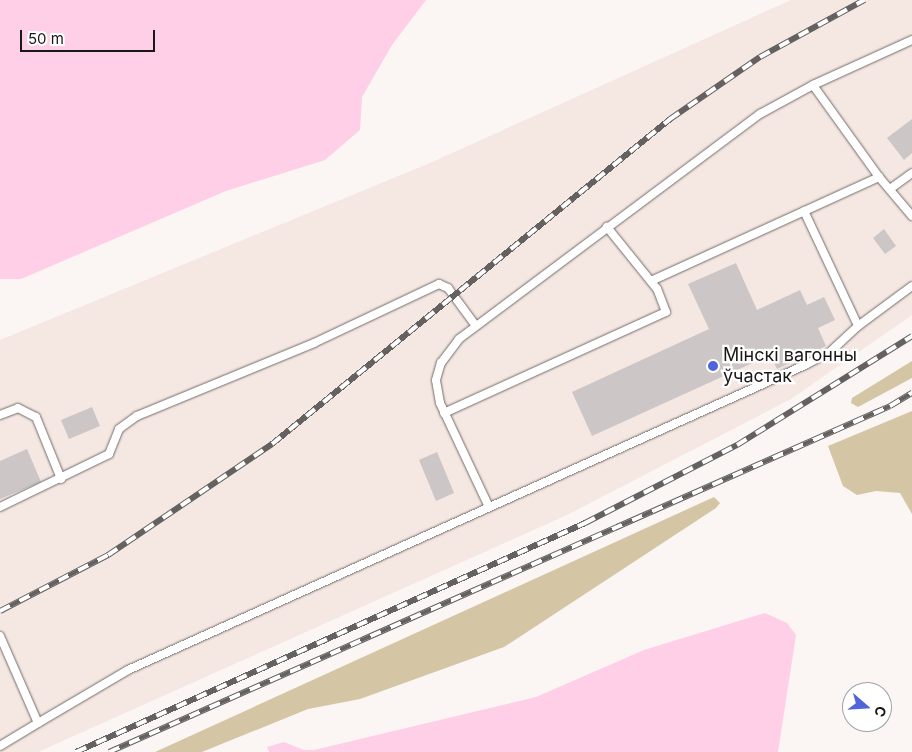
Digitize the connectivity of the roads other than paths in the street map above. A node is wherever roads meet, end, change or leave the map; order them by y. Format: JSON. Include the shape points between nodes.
{"nodes":[{"id":1,"x":912,"y":40,"type":"edge"},
{"id":2,"x":813,"y":85,"type":"junction"},
{"id":3,"x":912,"y":173,"type":"edge"},
{"id":4,"x":879,"y":177,"type":"junction"},
{"id":5,"x":890,"y":189,"type":"junction"},
{"id":6,"x":804,"y":212,"type":"junction"},
{"id":7,"x":912,"y":216,"type":"edge"},
{"id":8,"x":607,"y":226,"type":"junction"},
{"id":9,"x":651,"y":282,"type":"junction"},
{"id":10,"x":912,"y":286,"type":"edge"},
{"id":11,"x":476,"y":326,"type":"junction"},
{"id":12,"x":858,"y":326,"type":"junction"},
{"id":13,"x":444,"y":413,"type":"junction"},
{"id":14,"x":0,"y":415,"type":"edge"},
{"id":15,"x":61,"y":480,"type":"junction"},
{"id":16,"x":0,"y":506,"type":"edge"},
{"id":17,"x":489,"y":507,"type":"junction"},
{"id":18,"x":0,"y":636,"type":"edge"},
{"id":19,"x":38,"y":723,"type":"junction"},
{"id":20,"x":0,"y":746,"type":"edge"}],
"edges":[{"from":1,"to":2,"type":"lane"},
{"from":2,"to":4,"type":"lane"},
{"from":2,"to":8,"type":"lane","via":[[760,114]]},
{"from":3,"to":5,"type":"lane"},
{"from":4,"to":5,"type":"lane"},
{"from":4,"to":6,"type":"lane"},
{"from":5,"to":7,"type":"lane"},
{"from":6,"to":9,"type":"lane"},
{"from":6,"to":12,"type":"lane"},
{"from":8,"to":9,"type":"lane"},
{"from":8,"to":11,"type":"lane"},
{"from":9,"to":13,"type":"lane","via":[[666,312]]},
{"from":10,"to":12,"type":"lane"},
{"from":11,"to":13,"type":"lane","via":[[459,339],[441,363],[436,380]]},
{"from":11,"to":15,"type":"lane","via":[[448,288],[439,284],[314,343],[137,416],[118,429],[109,454]]},
{"from":12,"to":17,"type":"lane","via":[[830,352],[805,365]]},
{"from":13,"to":17,"type":"lane"},
{"from":14,"to":15,"type":"lane","via":[[18,408],[36,418]]},
{"from":15,"to":16,"type":"lane"},
{"from":17,"to":19,"type":"lane","via":[[128,670]]},
{"from":18,"to":19,"type":"lane"},
{"from":19,"to":20,"type":"lane"}]}
